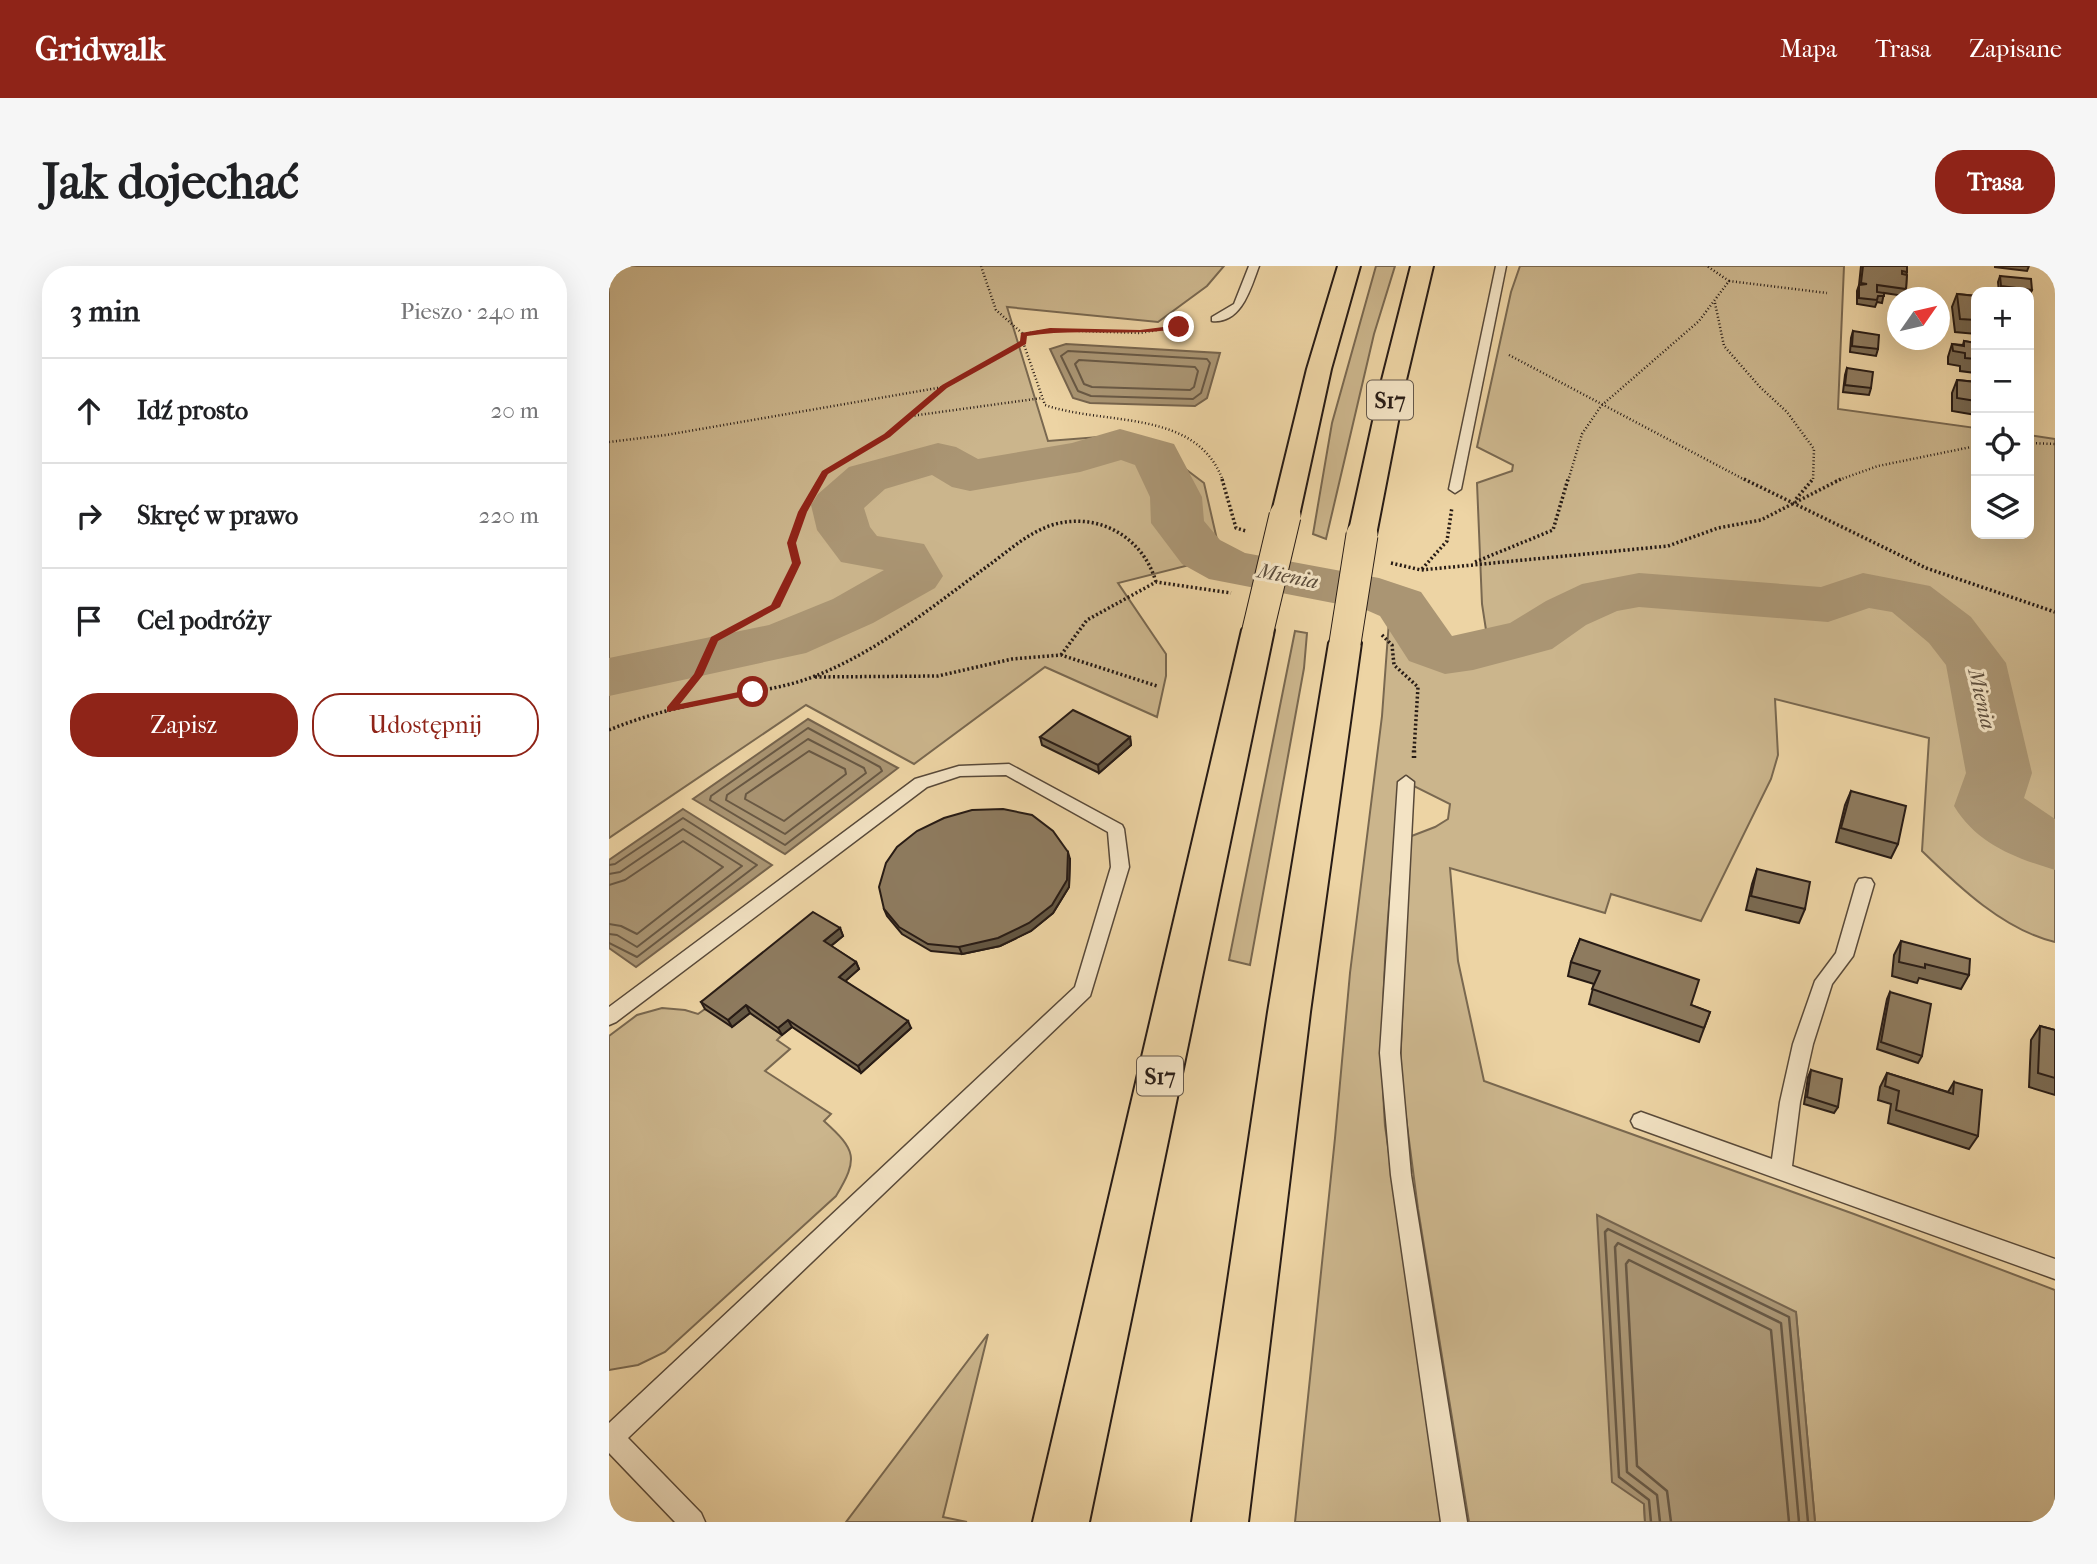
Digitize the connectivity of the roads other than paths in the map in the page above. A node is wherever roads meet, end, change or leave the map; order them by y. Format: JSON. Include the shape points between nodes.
{"nodes":[{"id":1,"x":1254,"y":266,"type":"edge"},
{"id":2,"x":1349,"y":266,"type":"edge"},
{"id":3,"x":1422,"y":266,"type":"edge"},
{"id":4,"x":1501,"y":266,"type":"edge"},
{"id":5,"x":1216,"y":319,"type":"road end"},
{"id":6,"x":1455,"y":489,"type":"road end"},
{"id":7,"x":1406,"y":782,"type":"dead end"},
{"id":8,"x":1865,"y":884,"type":"dead end"},
{"id":9,"x":609,"y":1017,"type":"edge"},
{"id":10,"x":1641,"y":1121,"type":"dead end"},
{"id":11,"x":1781,"y":1170,"type":"junction"},
{"id":12,"x":2055,"y":1269,"type":"edge"},
{"id":13,"x":610,"y":1437,"type":"edge"},
{"id":14,"x":692,"y":1522,"type":"edge"},
{"id":15,"x":1061,"y":1522,"type":"edge"},
{"id":16,"x":1220,"y":1522,"type":"edge"},
{"id":17,"x":1454,"y":1522,"type":"edge"}],
"edges":[{"from":1,"to":5,"type":"lane","via":[[1238,306]]},
{"from":2,"to":15,"type":"highway","number":"S17","bridge":true,"via":[[1319,369],[1258,630]]},
{"from":3,"to":16,"type":"highway","number":"S17","bridge":true,"via":[[1362,535],[1289,1012]]},
{"from":4,"to":6,"type":"lane"},
{"from":7,"to":17,"type":"lane","via":[[1390,1053],[1401,1175]]},
{"from":8,"to":11,"type":"lane","via":[[1844,956],[1824,981],[1803,1044]]},
{"from":9,"to":13,"type":"lane","via":[[921,783],[959,771],[1009,769],[1116,829],[1120,867],[1083,991]]},
{"from":10,"to":11,"type":"lane"},
{"from":11,"to":12,"type":"lane"},
{"from":13,"to":14,"type":"lane"}]}
